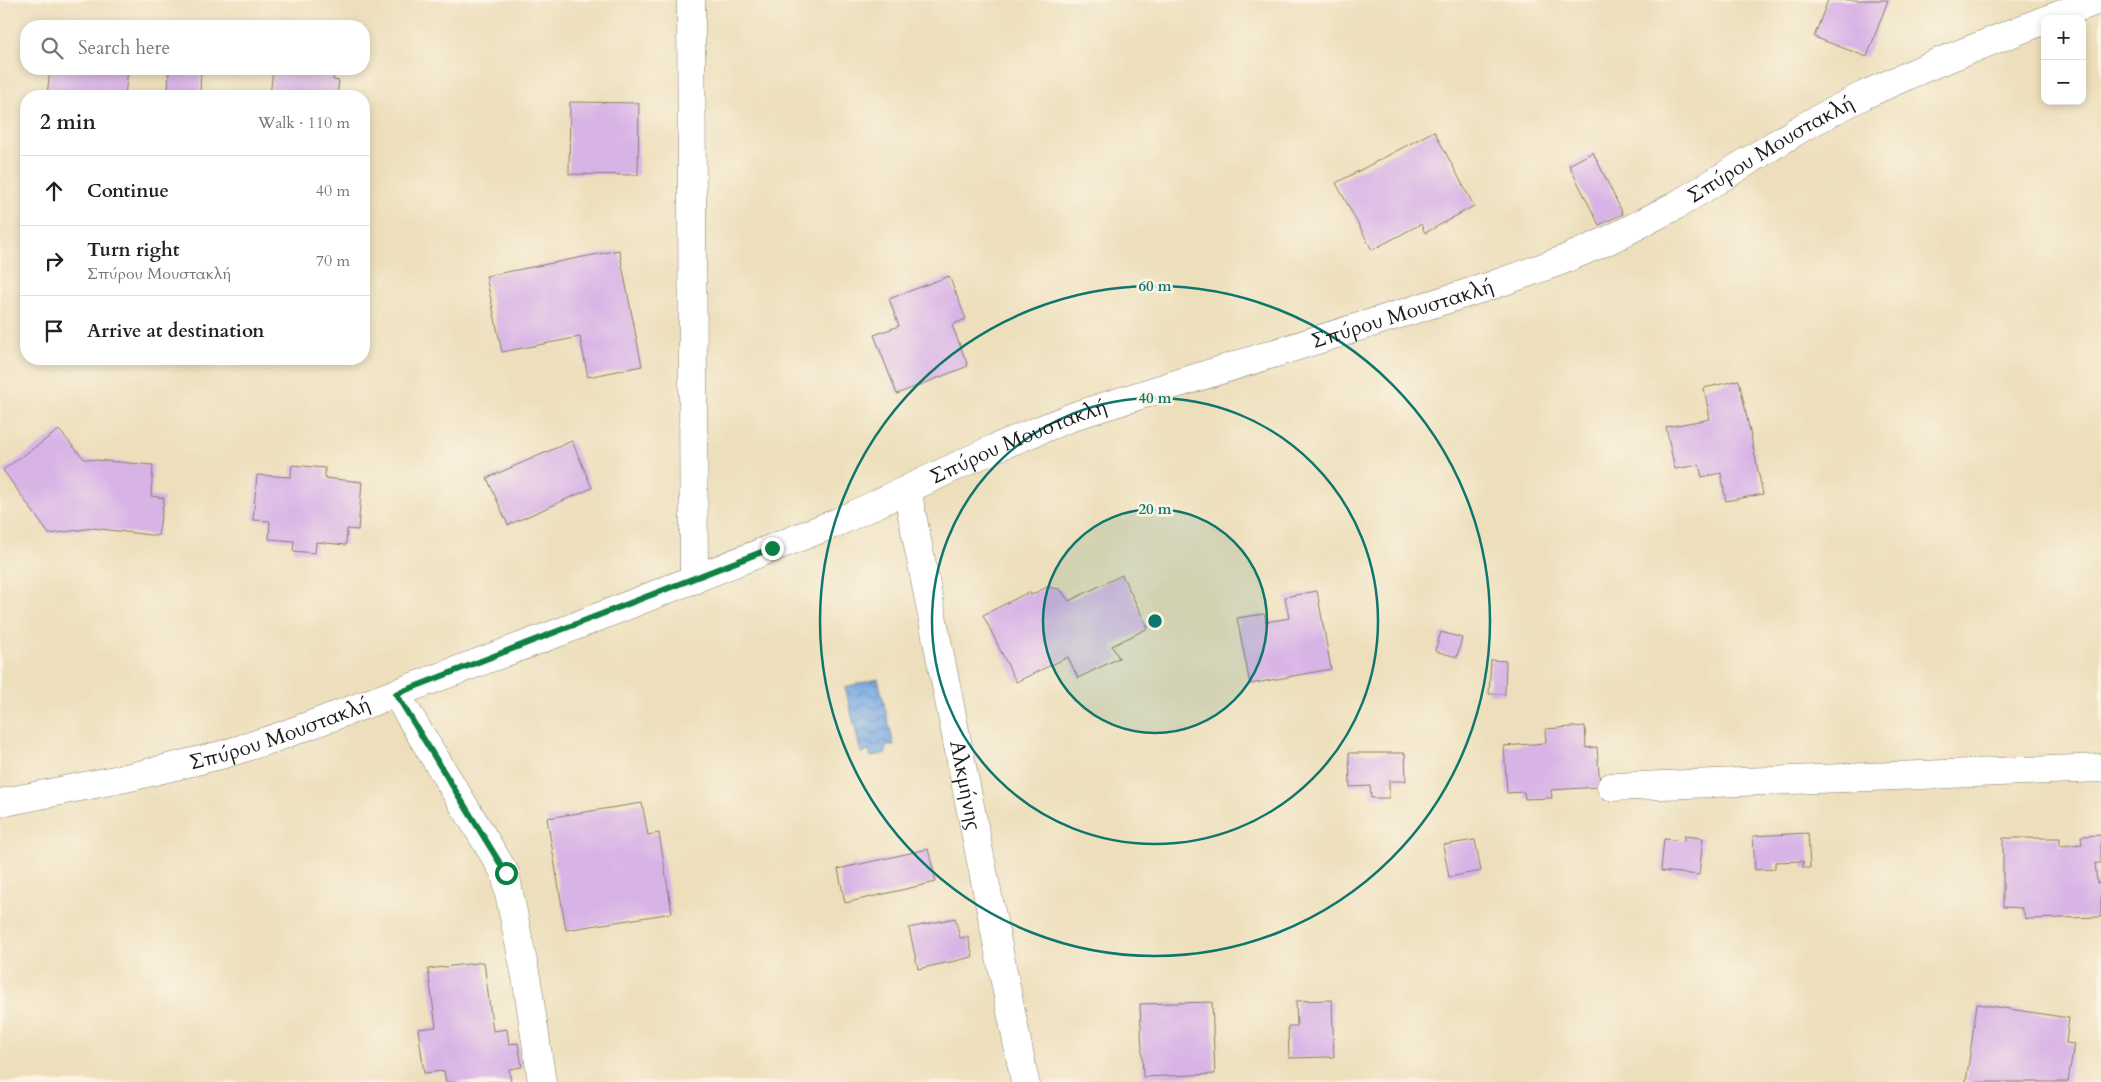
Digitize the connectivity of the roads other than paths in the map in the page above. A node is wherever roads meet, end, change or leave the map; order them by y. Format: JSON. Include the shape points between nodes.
{"nodes":[{"id":1,"x":691,"y":0,"type":"edge"},
{"id":2,"x":2099,"y":0,"type":"edge"},
{"id":3,"x":2057,"y":15,"type":"edge"},
{"id":4,"x":2041,"y":21,"type":"edge"},
{"id":5,"x":907,"y":490,"type":"junction"},
{"id":6,"x":694,"y":580,"type":"junction"},
{"id":7,"x":396,"y":694,"type":"junction"},
{"id":8,"x":2101,"y":768,"type":"edge"},
{"id":9,"x":1610,"y":787,"type":"dead end"},
{"id":10,"x":0,"y":803,"type":"edge"},
{"id":11,"x":542,"y":1082,"type":"edge"},
{"id":12,"x":1025,"y":1082,"type":"edge"}],
"edges":[{"from":1,"to":6,"type":"street"},
{"from":2,"to":3,"type":"street","name":"Σπύρου Μουστακλή"},
{"from":4,"to":5,"type":"street","name":"Σπύρου Μουστακλή","via":[[1864,95],[1805,126],[1678,205],[1563,260],[1493,285],[1077,414]]},
{"from":5,"to":6,"type":"street","name":"Σπύρου Μουστακλή","via":[[838,522]]},
{"from":5,"to":12,"type":"street","name":"Αλκμήνης"},
{"from":6,"to":7,"type":"street","name":"Σπύρου Μουστακλή"},
{"from":7,"to":10,"type":"street","name":"Σπύρου Μουστακλή","via":[[225,754]]},
{"from":7,"to":11,"type":"street","via":[[506,873],[528,982]]},
{"from":8,"to":9,"type":"street"}]}
